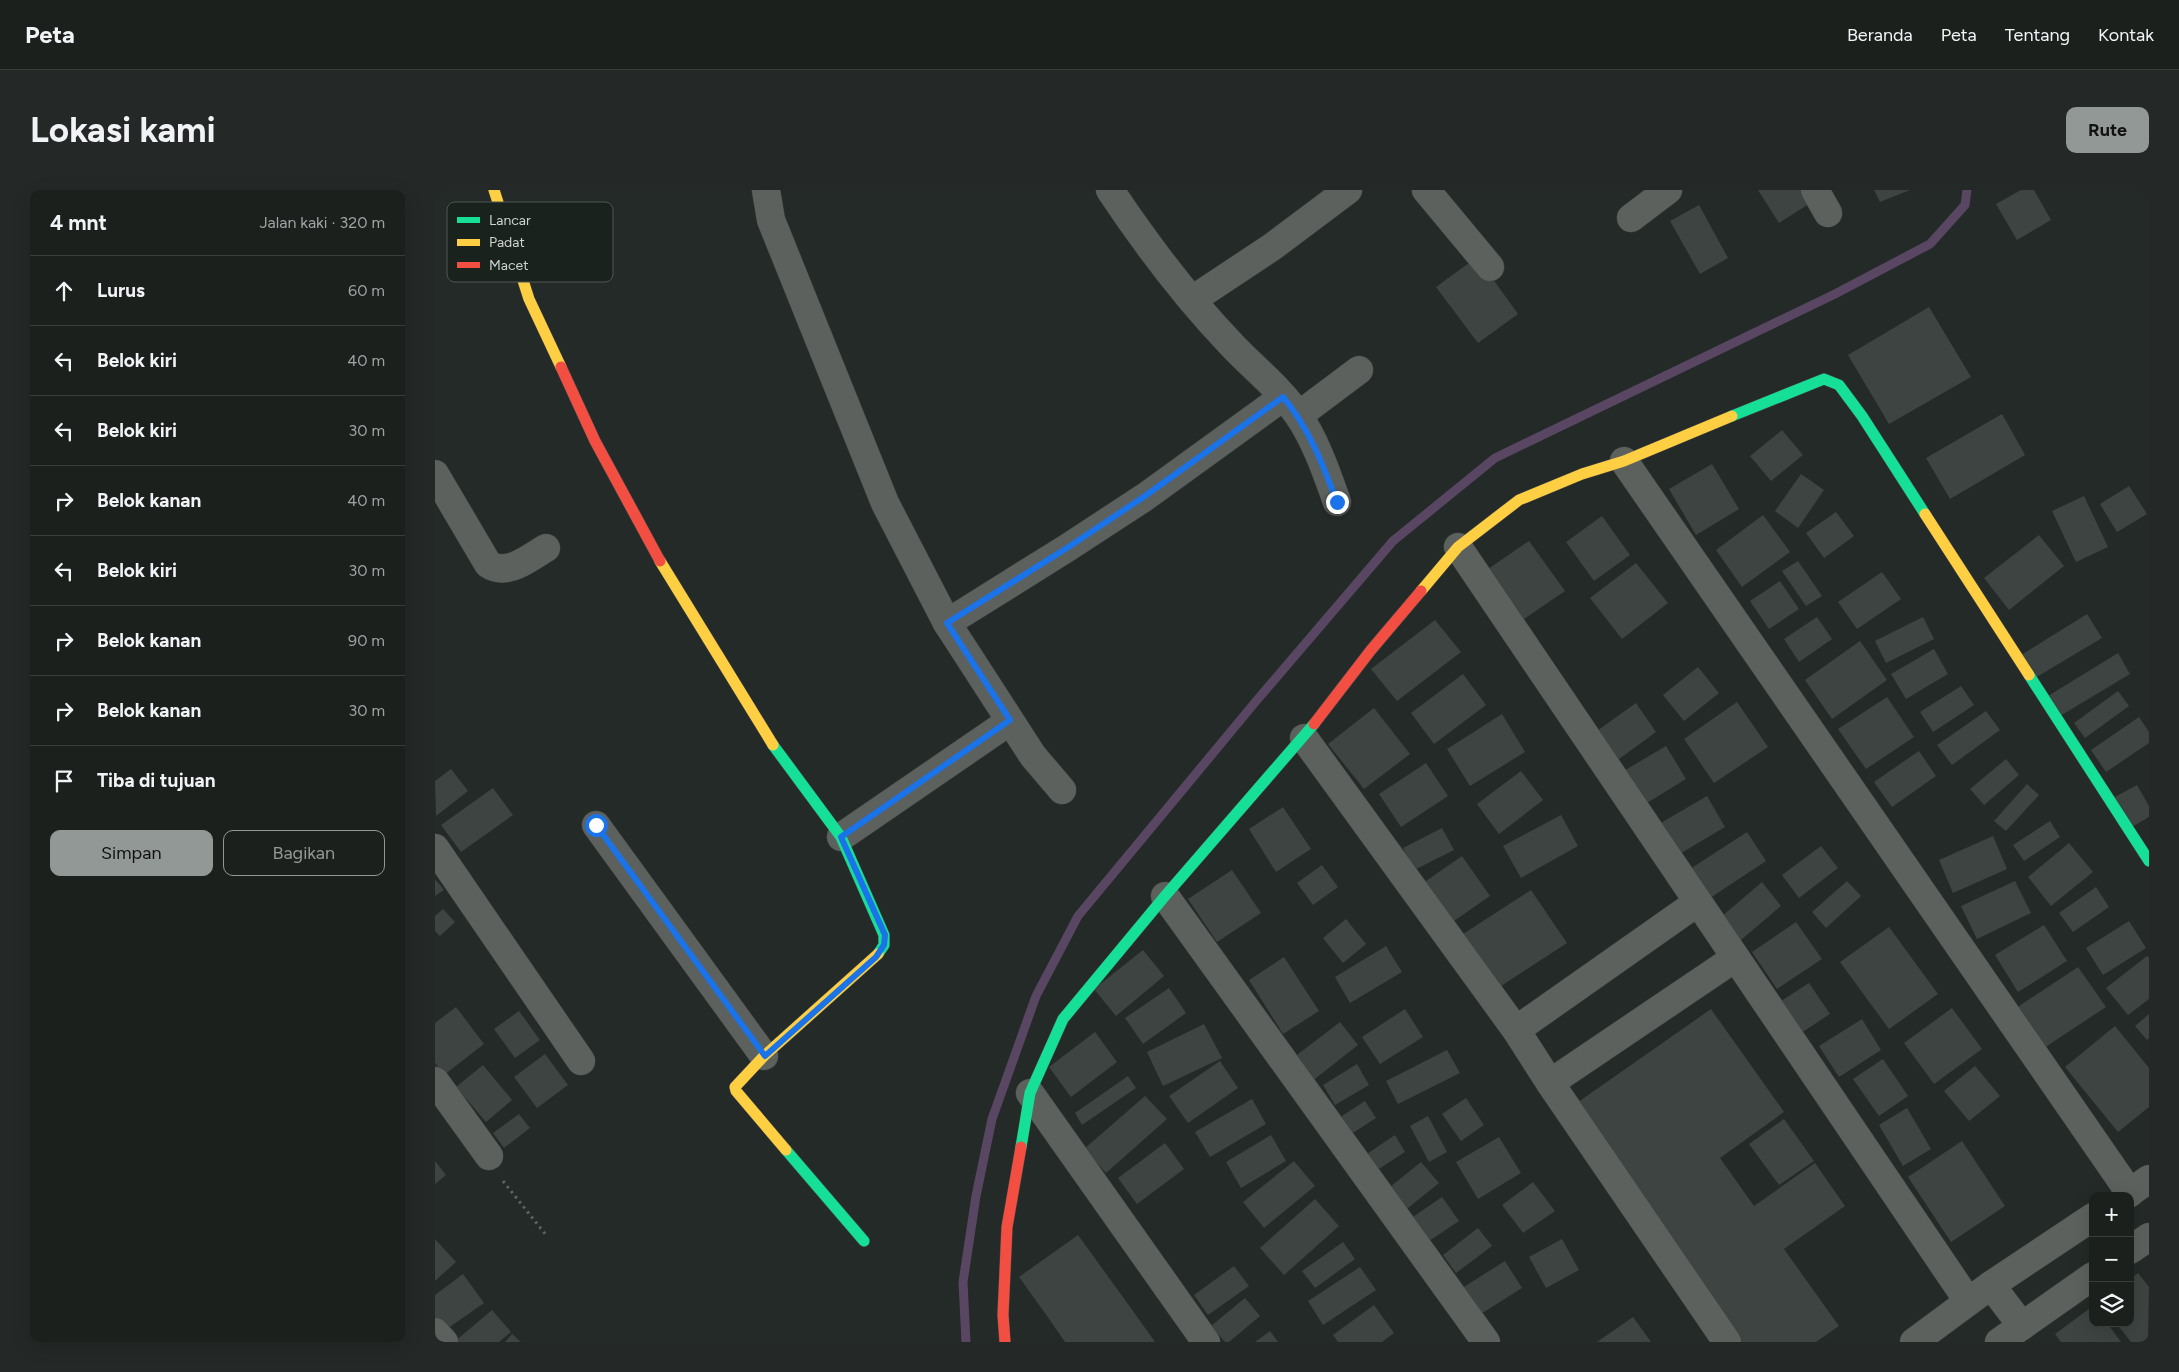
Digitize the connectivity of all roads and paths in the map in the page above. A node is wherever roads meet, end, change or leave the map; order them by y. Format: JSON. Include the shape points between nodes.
{"nodes":[{"id":1,"x":494,"y":190,"type":"edge"},
{"id":2,"x":766,"y":190,"type":"edge"},
{"id":3,"x":1110,"y":190,"type":"edge"},
{"id":4,"x":1348,"y":190,"type":"edge"},
{"id":5,"x":1426,"y":190,"type":"edge"},
{"id":6,"x":1815,"y":190,"type":"edge"},
{"id":7,"x":1663,"y":192,"type":"edge"},
{"id":8,"x":498,"y":202,"type":"edge"},
{"id":9,"x":1828,"y":213,"type":"dead end"},
{"id":10,"x":1631,"y":218,"type":"dead end"},
{"id":11,"x":1490,"y":267,"type":"dead end"},
{"id":12,"x":524,"y":282,"type":"edge"},
{"id":13,"x":1192,"y":300,"type":"junction"},
{"id":14,"x":1359,"y":370,"type":"dead end"},
{"id":15,"x":1291,"y":406,"type":"junction"},
{"id":16,"x":1624,"y":461,"type":"junction"},
{"id":17,"x":435,"y":474,"type":"edge"},
{"id":18,"x":1337,"y":502,"type":"dead end"},
{"id":19,"x":1458,"y":547,"type":"junction"},
{"id":20,"x":547,"y":548,"type":"dead end"},
{"id":21,"x":947,"y":623,"type":"junction"},
{"id":22,"x":1010,"y":720,"type":"junction"},
{"id":23,"x":1304,"y":738,"type":"junction"},
{"id":24,"x":1062,"y":790,"type":"dead end"},
{"id":25,"x":596,"y":825,"type":"dead end"},
{"id":26,"x":841,"y":837,"type":"junction"},
{"id":27,"x":435,"y":849,"type":"edge"},
{"id":28,"x":2149,"y":861,"type":"edge"},
{"id":29,"x":1165,"y":896,"type":"junction"},
{"id":30,"x":1698,"y":902,"type":"junction"},
{"id":31,"x":1735,"y":958,"type":"junction"},
{"id":32,"x":1517,"y":1030,"type":"junction"},
{"id":33,"x":765,"y":1056,"type":"junction"},
{"id":34,"x":581,"y":1061,"type":"dead end"},
{"id":35,"x":435,"y":1081,"type":"edge"},
{"id":36,"x":1550,"y":1083,"type":"junction"},
{"id":37,"x":1030,"y":1093,"type":"junction"},
{"id":38,"x":489,"y":1156,"type":"joint"},
{"id":39,"x":2135,"y":1189,"type":"edge"},
{"id":40,"x":2089,"y":1219,"type":"edge"},
{"id":41,"x":546,"y":1235,"type":"dead end"},
{"id":42,"x":2149,"y":1236,"type":"edge"},
{"id":43,"x":864,"y":1240,"type":"dead end"},
{"id":44,"x":2134,"y":1247,"type":"edge"},
{"id":45,"x":2089,"y":1279,"type":"edge"},
{"id":46,"x":1991,"y":1285,"type":"junction"},
{"id":47,"x":1968,"y":1301,"type":"junction"},
{"id":48,"x":2022,"y":1326,"type":"junction"},
{"id":49,"x":435,"y":1332,"type":"edge"},
{"id":50,"x":444,"y":1342,"type":"edge"},
{"id":51,"x":1005,"y":1342,"type":"edge"},
{"id":52,"x":1206,"y":1342,"type":"edge"},
{"id":53,"x":1486,"y":1342,"type":"edge"},
{"id":54,"x":1727,"y":1342,"type":"edge"},
{"id":55,"x":1914,"y":1342,"type":"edge"},
{"id":56,"x":1999,"y":1342,"type":"edge"}],
"edges":[{"from":1,"to":8,"type":"street"},
{"from":2,"to":21,"type":"street","via":[[771,220],[885,503]]},
{"from":3,"to":13,"type":"street","via":[[1149,248]]},
{"from":4,"to":13,"type":"street","via":[[1273,248]]},
{"from":5,"to":11,"type":"street"},
{"from":6,"to":9,"type":"street"},
{"from":7,"to":10,"type":"street"},
{"from":12,"to":26,"type":"street","via":[[595,441],[658,558],[767,735]]},
{"from":13,"to":15,"type":"street"},
{"from":14,"to":15,"type":"street"},
{"from":15,"to":18,"type":"street","via":[[1322,462]]},
{"from":15,"to":21,"type":"street"},
{"from":16,"to":19,"type":"street","via":[[1519,500]]},
{"from":16,"to":28,"type":"street","via":[[1803,386],[1824,379],[1839,385]]},
{"from":16,"to":39,"type":"street"},
{"from":17,"to":20,"type":"street","via":[[488,564],[495,569],[505,570]]},
{"from":19,"to":23,"type":"street","via":[[1371,650]]},
{"from":19,"to":30,"type":"street"},
{"from":21,"to":22,"type":"street"},
{"from":22,"to":24,"type":"street","via":[[1033,756]]},
{"from":22,"to":26,"type":"street"},
{"from":23,"to":29,"type":"street"},
{"from":23,"to":32,"type":"street"},
{"from":25,"to":33,"type":"street"},
{"from":26,"to":33,"type":"street","via":[[885,935],[884,945],[876,957]]},
{"from":27,"to":34,"type":"street"},
{"from":29,"to":37,"type":"street","via":[[1063,1019]]},
{"from":29,"to":53,"type":"street"},
{"from":30,"to":31,"type":"street"},
{"from":30,"to":32,"type":"street"},
{"from":31,"to":36,"type":"street"},
{"from":31,"to":47,"type":"street"},
{"from":32,"to":36,"type":"street"},
{"from":33,"to":43,"type":"street","via":[[737,1083],[736,1092]]},
{"from":35,"to":38,"type":"street"},
{"from":36,"to":54,"type":"street"},
{"from":37,"to":51,"type":"street","via":[[1007,1227]]},
{"from":37,"to":52,"type":"street"},
{"from":38,"to":41,"type":"path","via":[[489,1164]]},
{"from":40,"to":46,"type":"street"},
{"from":42,"to":44,"type":"street"},
{"from":45,"to":48,"type":"street"},
{"from":46,"to":47,"type":"street"},
{"from":46,"to":48,"type":"street"},
{"from":47,"to":55,"type":"street"},
{"from":48,"to":56,"type":"street"},
{"from":49,"to":50,"type":"street"}]}
